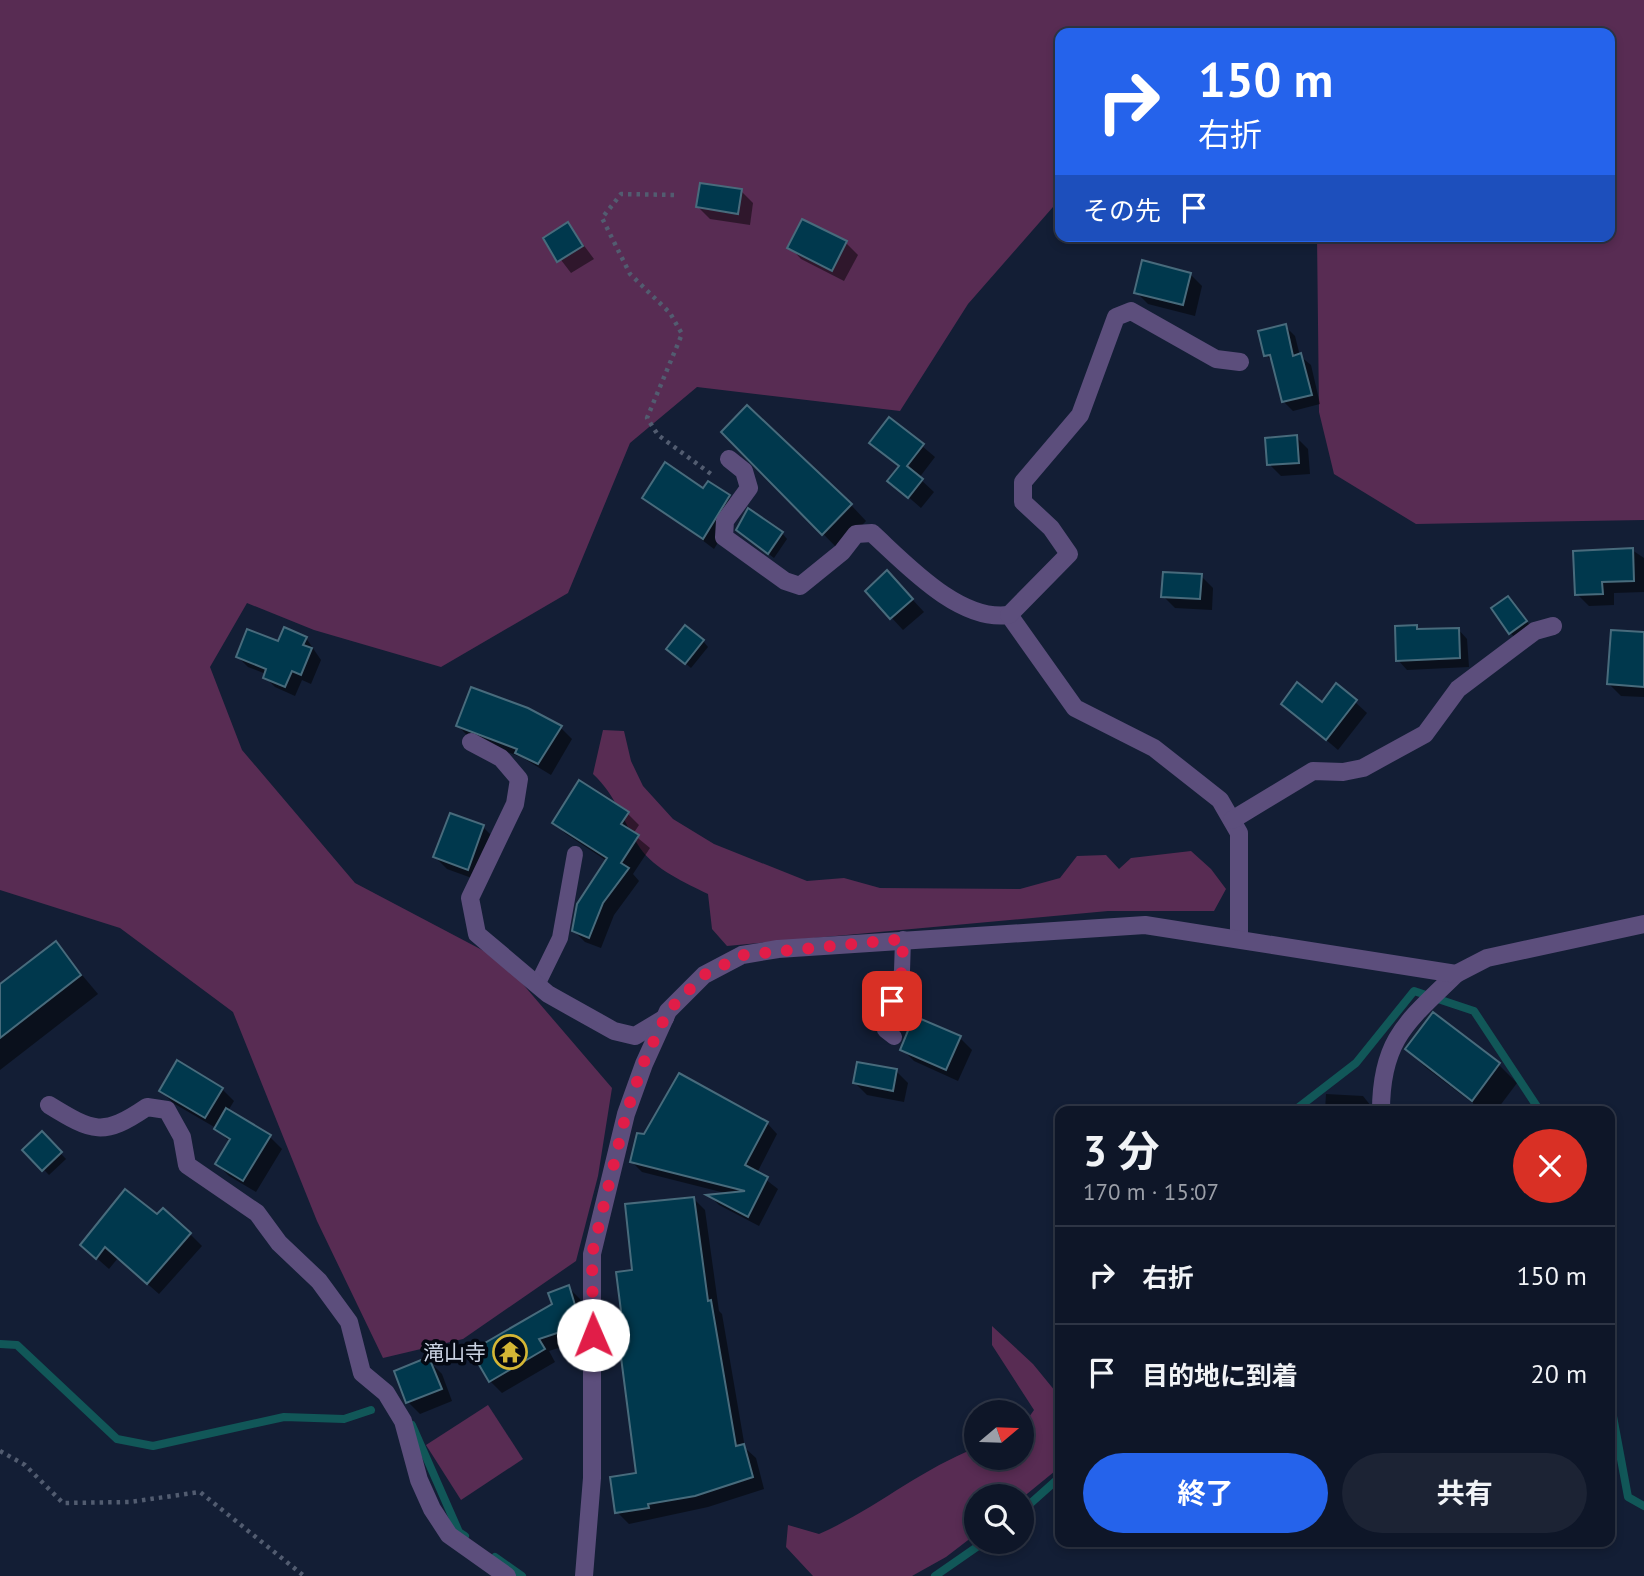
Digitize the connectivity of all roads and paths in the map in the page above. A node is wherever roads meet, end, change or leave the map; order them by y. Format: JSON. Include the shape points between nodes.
{"nodes":[{"id":1,"x":674,"y":195,"type":"dead end"},
{"id":2,"x":1240,"y":362,"type":"dead end"},
{"id":3,"x":729,"y":459,"type":"dead end"},
{"id":4,"x":743,"y":498,"type":"junction"},
{"id":5,"x":1009,"y":615,"type":"junction"},
{"id":6,"x":1553,"y":626,"type":"dead end"},
{"id":7,"x":471,"y":742,"type":"dead end"},
{"id":8,"x":1231,"y":820,"type":"junction"},
{"id":9,"x":575,"y":854,"type":"dead end"},
{"id":10,"x":1644,"y":924,"type":"edge"},
{"id":11,"x":903,"y":939,"type":"junction"},
{"id":12,"x":1239,"y":939,"type":"junction"},
{"id":13,"x":1455,"y":974,"type":"junction"},
{"id":14,"x":537,"y":985,"type":"junction"},
{"id":15,"x":665,"y":1018,"type":"junction"},
{"id":16,"x":894,"y":1037,"type":"dead end"},
{"id":17,"x":49,"y":1105,"type":"dead end"},
{"id":18,"x":1381,"y":1106,"type":"edge"},
{"id":19,"x":0,"y":1451,"type":"edge"},
{"id":20,"x":304,"y":1576,"type":"edge"},
{"id":21,"x":507,"y":1576,"type":"edge"},
{"id":22,"x":584,"y":1576,"type":"edge"}],
"edges":[{"from":1,"to":4,"type":"path","via":[[621,194],[602,218],[630,274],[670,313],[682,334],[648,418],[658,435]]},
{"from":2,"to":5,"type":"street","via":[[1216,359],[1131,312],[1116,317],[1080,415],[1023,482],[1023,502],[1051,528],[1069,554]]},
{"from":3,"to":4,"type":"street","via":[[744,471],[749,488]]},
{"from":4,"to":5,"type":"street","via":[[725,522],[724,537],[785,581],[800,586],[842,552],[856,534],[872,533],[952,601],[996,617]]},
{"from":5,"to":8,"type":"street","via":[[1075,708],[1154,748],[1220,800]]},
{"from":6,"to":8,"type":"street","via":[[1535,631],[1458,689],[1425,734],[1363,768],[1312,771]]},
{"from":7,"to":14,"type":"street","via":[[501,758],[519,779],[515,804],[470,898],[477,934]]},
{"from":8,"to":12,"type":"street","via":[[1239,833]]},
{"from":9,"to":14,"type":"lane","via":[[560,938]]},
{"from":10,"to":13,"type":"street","via":[[1487,958]]},
{"from":11,"to":12,"type":"street","via":[[1145,925]]},
{"from":11,"to":15,"type":"street","via":[[743,955],[704,975]]},
{"from":11,"to":16,"type":"lane","via":[[902,971],[885,1030]]},
{"from":12,"to":13,"type":"street"},
{"from":13,"to":18,"type":"street","via":[[1408,1021],[1388,1056],[1381,1078]]},
{"from":14,"to":15,"type":"street","via":[[614,1031],[635,1036]]},
{"from":15,"to":22,"type":"street","via":[[626,1114],[592,1254],[592,1478]]},
{"from":17,"to":21,"type":"street","via":[[84,1127],[119,1125],[147,1107],[167,1111],[182,1137],[187,1166],[257,1213],[279,1243],[319,1281],[349,1322],[362,1373],[386,1393],[403,1421],[419,1480],[449,1535]]},
{"from":19,"to":20,"type":"path","via":[[24,1465],[63,1503],[130,1502],[200,1492]]}]}
